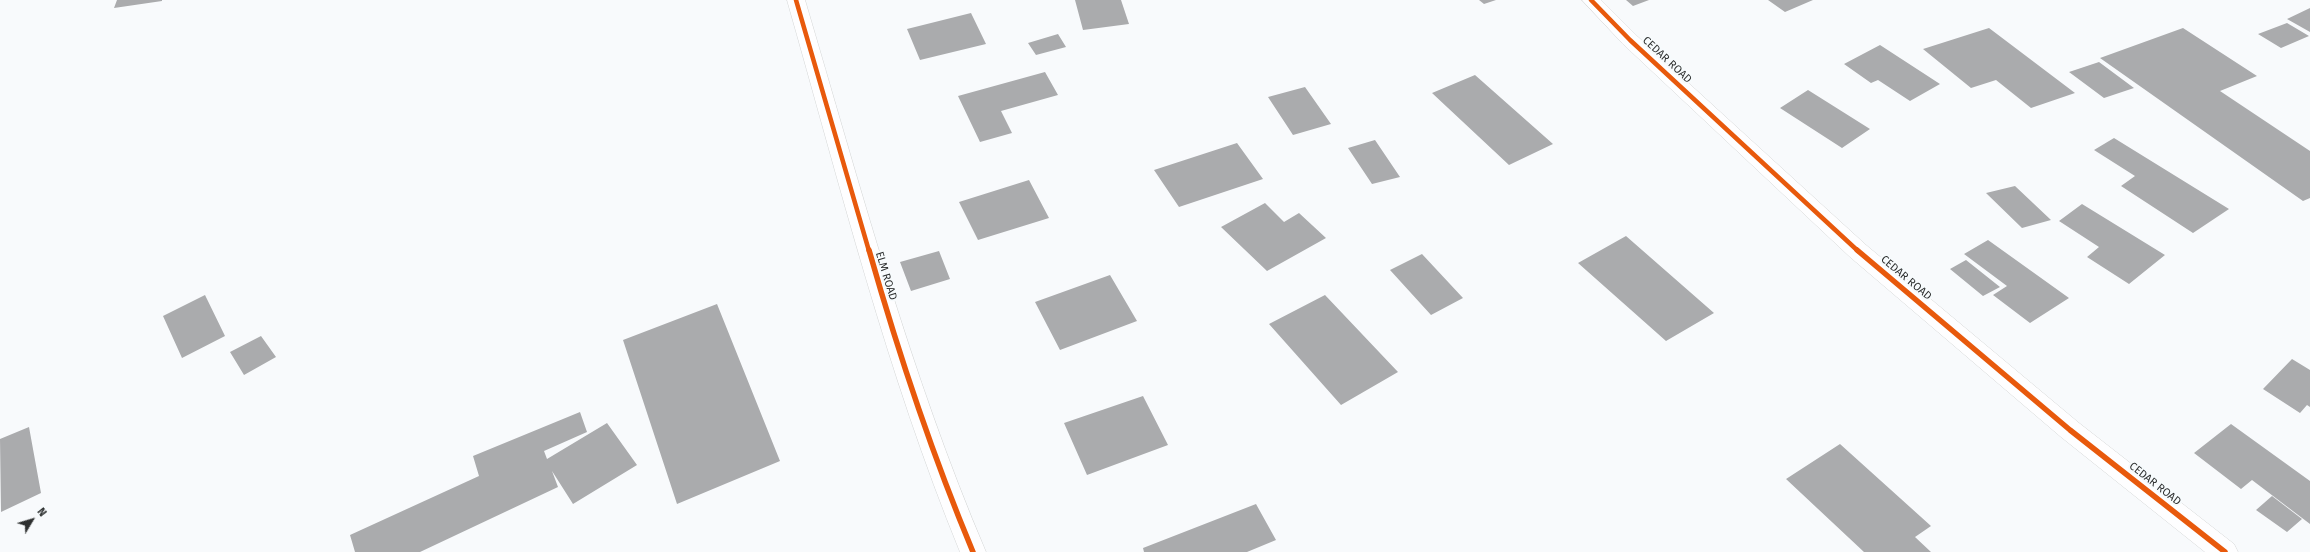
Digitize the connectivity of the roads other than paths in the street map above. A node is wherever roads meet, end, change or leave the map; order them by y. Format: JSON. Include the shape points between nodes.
{"nodes":[{"id":1,"x":796,"y":0,"type":"edge"},
{"id":2,"x":1591,"y":0,"type":"edge"},
{"id":3,"x":973,"y":552,"type":"edge"},
{"id":4,"x":2225,"y":552,"type":"edge"}],
"edges":[{"from":1,"to":3,"type":"street","name":"ELM ROAD","via":[[883,299],[950,497]]},
{"from":2,"to":4,"type":"street","name":"CEDAR ROAD","via":[[1630,40],[1858,251],[2070,430]]}]}
